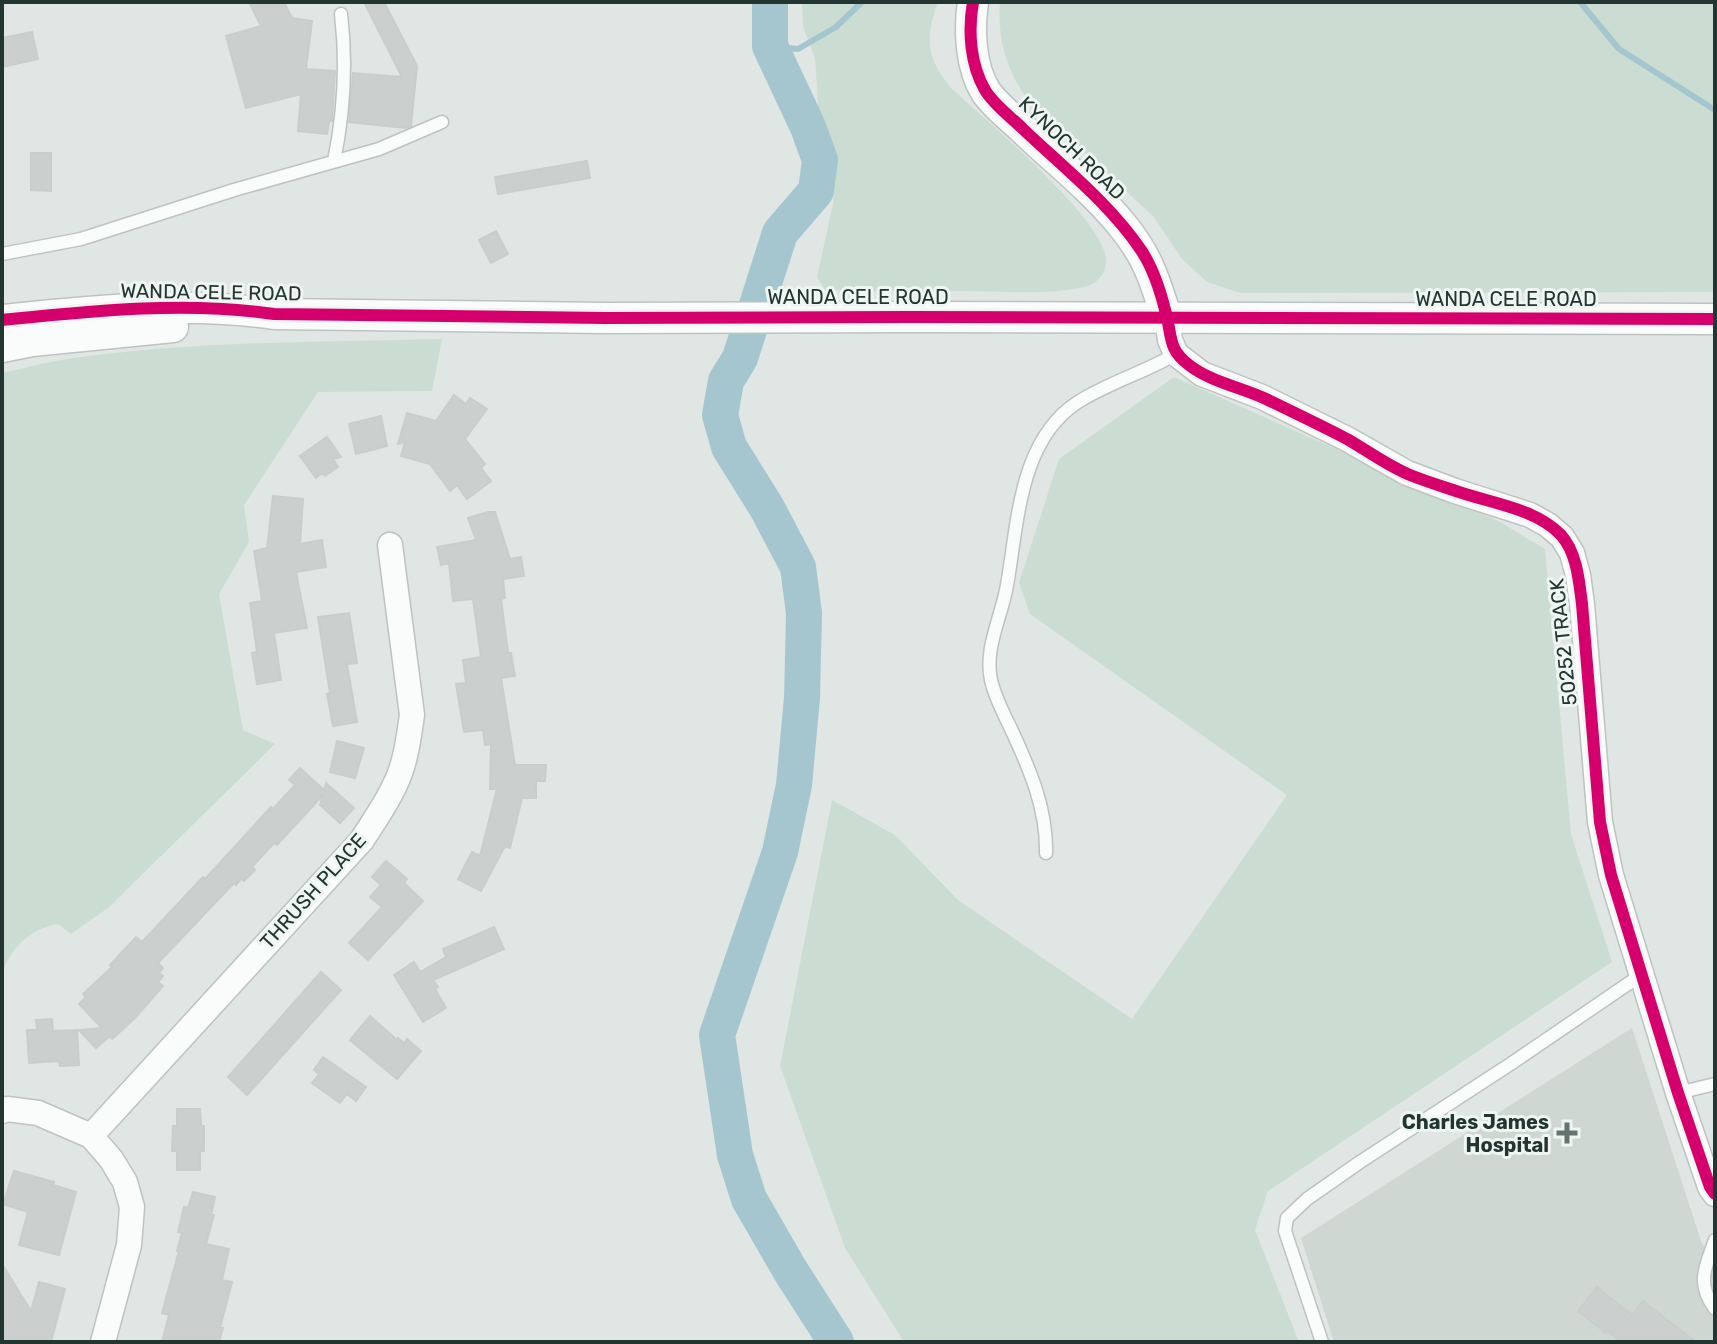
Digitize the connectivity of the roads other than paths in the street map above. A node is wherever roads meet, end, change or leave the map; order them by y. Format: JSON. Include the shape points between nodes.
{"nodes":[{"id":1,"x":973,"y":2,"type":"edge"},
{"id":2,"x":341,"y":14,"type":"dead end"},
{"id":3,"x":442,"y":122,"type":"dead end"},
{"id":4,"x":334,"y":161,"type":"junction"},
{"id":5,"x":2,"y":254,"type":"edge"},
{"id":6,"x":274,"y":314,"type":"junction"},
{"id":7,"x":1167,"y":319,"type":"junction"},
{"id":8,"x":1715,"y":319,"type":"edge"},
{"id":9,"x":2,"y":320,"type":"edge"},
{"id":10,"x":2,"y":347,"type":"edge"},
{"id":11,"x":1176,"y":354,"type":"junction"},
{"id":12,"x":390,"y":545,"type":"dead end"},
{"id":13,"x":1046,"y":853,"type":"dead end"},
{"id":14,"x":1641,"y":975,"type":"junction"},
{"id":15,"x":1715,"y":1084,"type":"edge"},
{"id":16,"x":1678,"y":1093,"type":"junction"},
{"id":17,"x":2,"y":1111,"type":"edge"},
{"id":18,"x":91,"y":1136,"type":"junction"},
{"id":19,"x":1715,"y":1194,"type":"edge"},
{"id":20,"x":1715,"y":1240,"type":"edge"},
{"id":21,"x":1715,"y":1309,"type":"edge"},
{"id":22,"x":103,"y":1342,"type":"edge"},
{"id":23,"x":1322,"y":1342,"type":"edge"}],
"edges":[{"from":1,"to":7,"type":"street","name":"KYNOCH ROAD","via":[[970,44],[986,91],[1122,224],[1143,253]]},
{"from":2,"to":4,"type":"lane","via":[[344,85]]},
{"from":3,"to":4,"type":"lane"},
{"from":4,"to":5,"type":"lane","via":[[81,239]]},
{"from":6,"to":7,"type":"street","name":"WANDA CELE ROAD"},
{"from":6,"to":9,"type":"street","name":"WANDA CELE ROAD","via":[[107,310]]},
{"from":6,"to":10,"type":"street","name":"WANDA CELE ROAD"},
{"from":7,"to":8,"type":"street","name":"WANDA CELE ROAD"},
{"from":7,"to":11,"type":"street"},
{"from":11,"to":13,"type":"lane","via":[[1076,403],[1037,451],[1022,494],[989,657],[990,678],[1037,790]]},
{"from":11,"to":14,"type":"street","name":"50252 TRACK","via":[[1202,374],[1262,397],[1407,473],[1530,515],[1562,537],[1572,553],[1582,604],[1600,822]]},
{"from":12,"to":18,"type":"street","name":"THRUSH PLACE","via":[[412,715],[401,771],[388,801],[362,840]]},
{"from":14,"to":16,"type":"street","name":"50252 TRACK"},
{"from":14,"to":23,"type":"lane","via":[[1292,1211],[1285,1231]]},
{"from":15,"to":16,"type":"lane"},
{"from":16,"to":19,"type":"street","name":"50252 TRACK"},
{"from":17,"to":18,"type":"street","via":[[38,1113]]},
{"from":18,"to":22,"type":"street","via":[[125,1182],[132,1207],[129,1245]]},
{"from":20,"to":21,"type":"lane","via":[[1703,1282]]}]}
